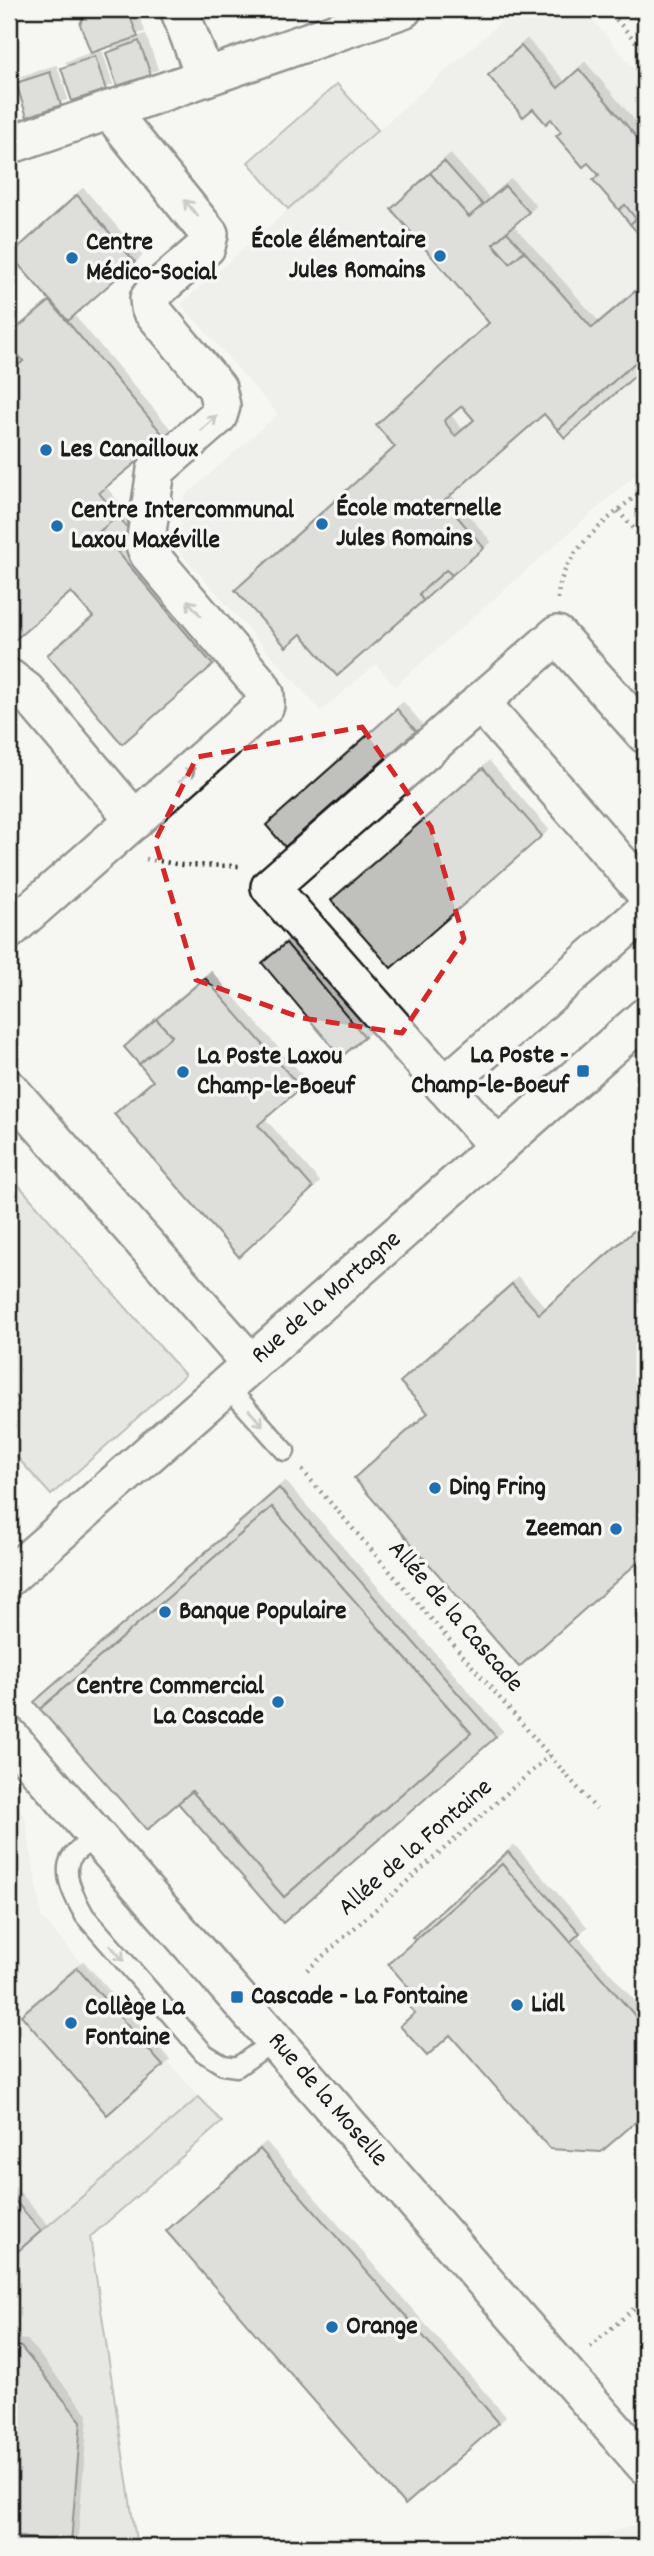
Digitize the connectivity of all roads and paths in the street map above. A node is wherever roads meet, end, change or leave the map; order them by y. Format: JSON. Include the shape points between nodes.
{"nodes":[{"id":1,"x":179,"y":9,"type":"edge"},
{"id":2,"x":403,"y":9,"type":"edge"},
{"id":3,"x":607,"y":9,"type":"edge"},
{"id":4,"x":645,"y":52,"type":"edge"},
{"id":5,"x":205,"y":78,"type":"junction"},
{"id":6,"x":109,"y":110,"type":"junction"},
{"id":7,"x":9,"y":145,"type":"edge"},
{"id":8,"x":645,"y":488,"type":"edge"},
{"id":9,"x":618,"y":511,"type":"junction"},
{"id":10,"x":645,"y":541,"type":"edge"},
{"id":11,"x":557,"y":635,"type":"junction"},
{"id":12,"x":9,"y":678,"type":"edge"},
{"id":13,"x":480,"y":702,"type":"junction"},
{"id":14,"x":645,"y":734,"type":"edge"},
{"id":15,"x":129,"y":825,"type":"junction"},
{"id":16,"x":270,"y":887,"type":"junction"},
{"id":17,"x":645,"y":892,"type":"edge"},
{"id":18,"x":645,"y":911,"type":"edge"},
{"id":19,"x":9,"y":930,"type":"edge"},
{"id":20,"x":645,"y":1017,"type":"edge"},
{"id":21,"x":444,"y":1086,"type":"junction"},
{"id":22,"x":9,"y":1088,"type":"edge"},
{"id":23,"x":498,"y":1147,"type":"junction"},
{"id":24,"x":239,"y":1375,"type":"junction"},
{"id":25,"x":285,"y":1451,"type":"joint"},
{"id":26,"x":9,"y":1577,"type":"edge"},
{"id":27,"x":9,"y":1736,"type":"edge"},
{"id":28,"x":550,"y":1755,"type":"junction"},
{"id":29,"x":596,"y":1809,"type":"dead end"},
{"id":30,"x":96,"y":1836,"type":"junction"},
{"id":31,"x":307,"y":1969,"type":"dead end"},
{"id":32,"x":275,"y":2040,"type":"junction"},
{"id":33,"x":645,"y":2299,"type":"edge"},
{"id":34,"x":563,"y":2371,"type":"junction"},
{"id":35,"x":645,"y":2465,"type":"edge"}],
"edges":[{"from":1,"to":5,"type":"street"},
{"from":2,"to":5,"type":"street"},
{"from":3,"to":4,"type":"path"},
{"from":5,"to":6,"type":"street"},
{"from":6,"to":7,"type":"street"},
{"from":15,"to":6,"type":"street","one_way":true,"via":[[257,715],[265,705],[265,694],[145,545],[156,470],[218,416],[221,406],[217,388],[150,308],[149,299],[205,247],[209,234]]},
{"from":8,"to":9,"type":"path"},
{"from":9,"to":10,"type":"path"},
{"from":9,"to":11,"type":"path","via":[[568,565],[558,588]]},
{"from":11,"to":13,"type":"street"},
{"from":11,"to":14,"type":"street"},
{"from":12,"to":15,"type":"street","via":[[26,691]]},
{"from":13,"to":16,"type":"street"},
{"from":13,"to":17,"type":"street"},
{"from":15,"to":16,"type":"path","via":[[148,860],[243,866]]},
{"from":15,"to":19,"type":"street"},
{"from":16,"to":21,"type":"street"},
{"from":18,"to":21,"type":"street"},
{"from":20,"to":23,"type":"street","name":"Rue de la Mortagne"},
{"from":21,"to":23,"type":"street"},
{"from":22,"to":24,"type":"street"},
{"from":23,"to":24,"type":"street","name":"Rue de la Mortagne"},
{"from":24,"to":25,"type":"lane","one_way":true},
{"from":24,"to":26,"type":"street","name":"Rue de la Mortagne"},
{"from":25,"to":28,"type":"path","name":"Allée de la Cascade"},
{"from":27,"to":30,"type":"street","name":"Rue de la Moselle"},
{"from":28,"to":29,"type":"path","name":"Allée de la Cascade"},
{"from":28,"to":31,"type":"path","name":"Allée de la Fontaine"},
{"from":30,"to":32,"type":"street","name":"Rue de la Moselle"},
{"from":30,"to":32,"type":"lane","one_way":true,"via":[[70,1859],[75,1899],[195,2043],[223,2065],[237,2067]]},
{"from":32,"to":34,"type":"street","name":"Rue de la Moselle"},
{"from":33,"to":34,"type":"path"},
{"from":34,"to":35,"type":"street","name":"Rue de la Moselle"}]}
